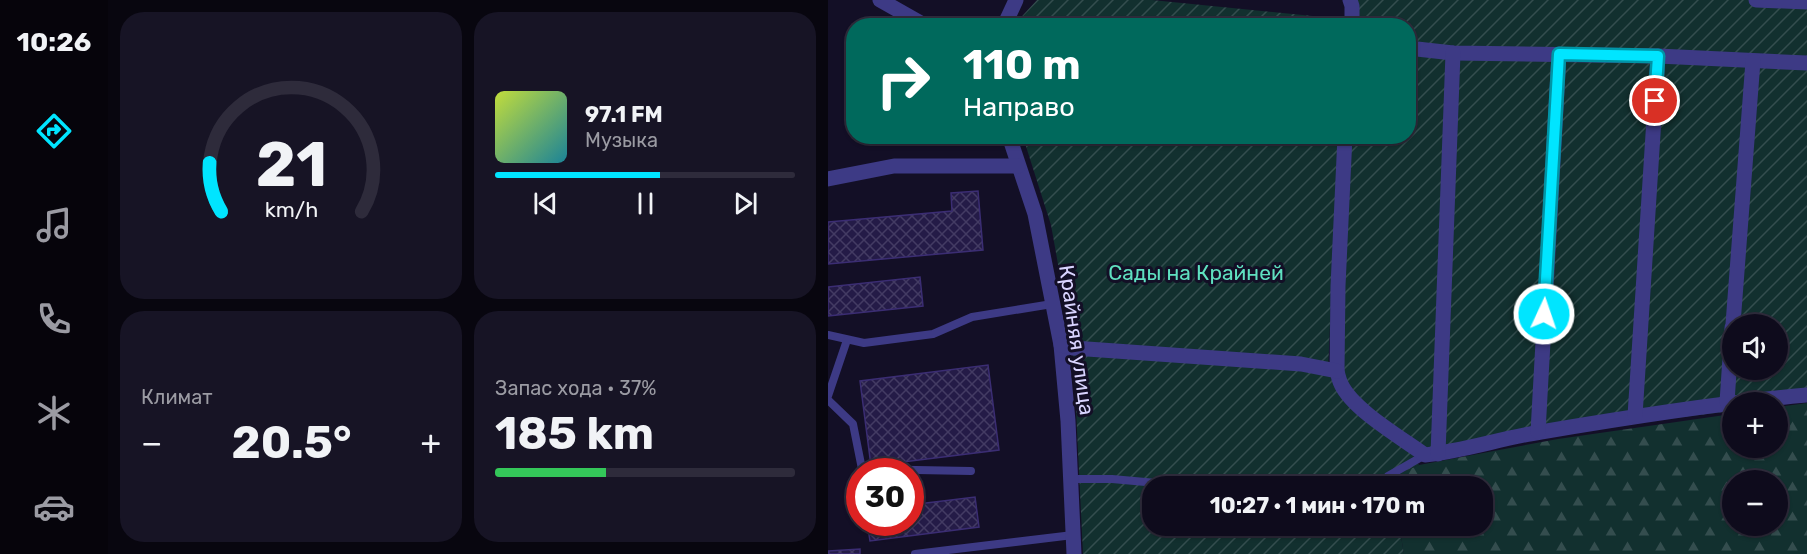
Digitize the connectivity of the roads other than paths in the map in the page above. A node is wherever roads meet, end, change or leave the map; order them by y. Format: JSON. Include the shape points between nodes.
{"nodes":[{"id":1,"x":880,"y":0,"type":"edge"},
{"id":2,"x":1016,"y":0,"type":"edge"},
{"id":3,"x":1350,"y":0,"type":"edge"},
{"id":4,"x":1756,"y":0,"type":"edge"},
{"id":5,"x":1807,"y":2,"type":"edge"},
{"id":6,"x":912,"y":18,"type":"edge"},
{"id":7,"x":1008,"y":18,"type":"edge"},
{"id":8,"x":1352,"y":18,"type":"edge"},
{"id":9,"x":1416,"y":49,"type":"edge"},
{"id":10,"x":1453,"y":53,"type":"junction"},
{"id":11,"x":1559,"y":54,"type":"junction"},
{"id":12,"x":1658,"y":56,"type":"junction"},
{"id":13,"x":1753,"y":60,"type":"junction"},
{"id":14,"x":1807,"y":63,"type":"edge"},
{"id":15,"x":1011,"y":144,"type":"edge"},
{"id":16,"x":1345,"y":144,"type":"edge"},
{"id":17,"x":1018,"y":166,"type":"junction"},
{"id":18,"x":828,"y":179,"type":"edge"},
{"id":19,"x":1052,"y":304,"type":"junction"},
{"id":20,"x":1734,"y":314,"type":"edge"},
{"id":21,"x":828,"y":335,"type":"edge"},
{"id":22,"x":847,"y":339,"type":"junction"},
{"id":23,"x":1061,"y":345,"type":"junction"},
{"id":24,"x":1337,"y":371,"type":"junction"},
{"id":25,"x":1807,"y":395,"type":"edge"},
{"id":26,"x":1788,"y":397,"type":"edge"},
{"id":27,"x":828,"y":398,"type":"edge"},
{"id":28,"x":1722,"y":403,"type":"edge"},
{"id":29,"x":1635,"y":416,"type":"junction"},
{"id":30,"x":1538,"y":432,"type":"junction"},
{"id":31,"x":1431,"y":454,"type":"junction"},
{"id":32,"x":971,"y":471,"type":"dead end"},
{"id":33,"x":1388,"y":476,"type":"edge"},
{"id":34,"x":1071,"y":479,"type":"junction"},
{"id":35,"x":1142,"y":482,"type":"edge"},
{"id":36,"x":1073,"y":535,"type":"junction"},
{"id":37,"x":915,"y":554,"type":"edge"},
{"id":38,"x":1074,"y":554,"type":"edge"}],
"edges":[{"from":1,"to":6,"type":"street"},
{"from":2,"to":7,"type":"street"},
{"from":3,"to":8,"type":"street"},
{"from":4,"to":5,"type":"street"},
{"from":9,"to":10,"type":"street"},
{"from":10,"to":11,"type":"street"},
{"from":10,"to":31,"type":"street"},
{"from":11,"to":12,"type":"street"},
{"from":11,"to":30,"type":"street"},
{"from":12,"to":13,"type":"street"},
{"from":12,"to":29,"type":"street"},
{"from":13,"to":14,"type":"street"},
{"from":13,"to":20,"type":"street"},
{"from":15,"to":17,"type":"street","name":"Крайняя улица"},
{"from":16,"to":24,"type":"street"},
{"from":17,"to":18,"type":"street","via":[[894,166]]},
{"from":17,"to":19,"type":"street","name":"Крайняя улица","via":[[1035,214]]},
{"from":19,"to":22,"type":"lane","via":[[972,317],[933,333],[864,343]]},
{"from":19,"to":23,"type":"street","name":"Крайняя улица"},
{"from":21,"to":22,"type":"lane"},
{"from":22,"to":27,"type":"lane"},
{"from":23,"to":24,"type":"street","via":[[1300,364]]},
{"from":23,"to":34,"type":"street","name":"Крайняя улица"},
{"from":24,"to":31,"type":"street","via":[[1349,397]]},
{"from":25,"to":26,"type":"street"},
{"from":27,"to":32,"type":"lane","via":[[853,424],[862,469]]},
{"from":28,"to":29,"type":"street"},
{"from":29,"to":30,"type":"street"},
{"from":30,"to":31,"type":"street"},
{"from":31,"to":33,"type":"lane"},
{"from":34,"to":35,"type":"lane"},
{"from":34,"to":36,"type":"street","name":"Крайняя улица"},
{"from":36,"to":37,"type":"lane"},
{"from":36,"to":38,"type":"street","name":"Крайняя улица"}]}
